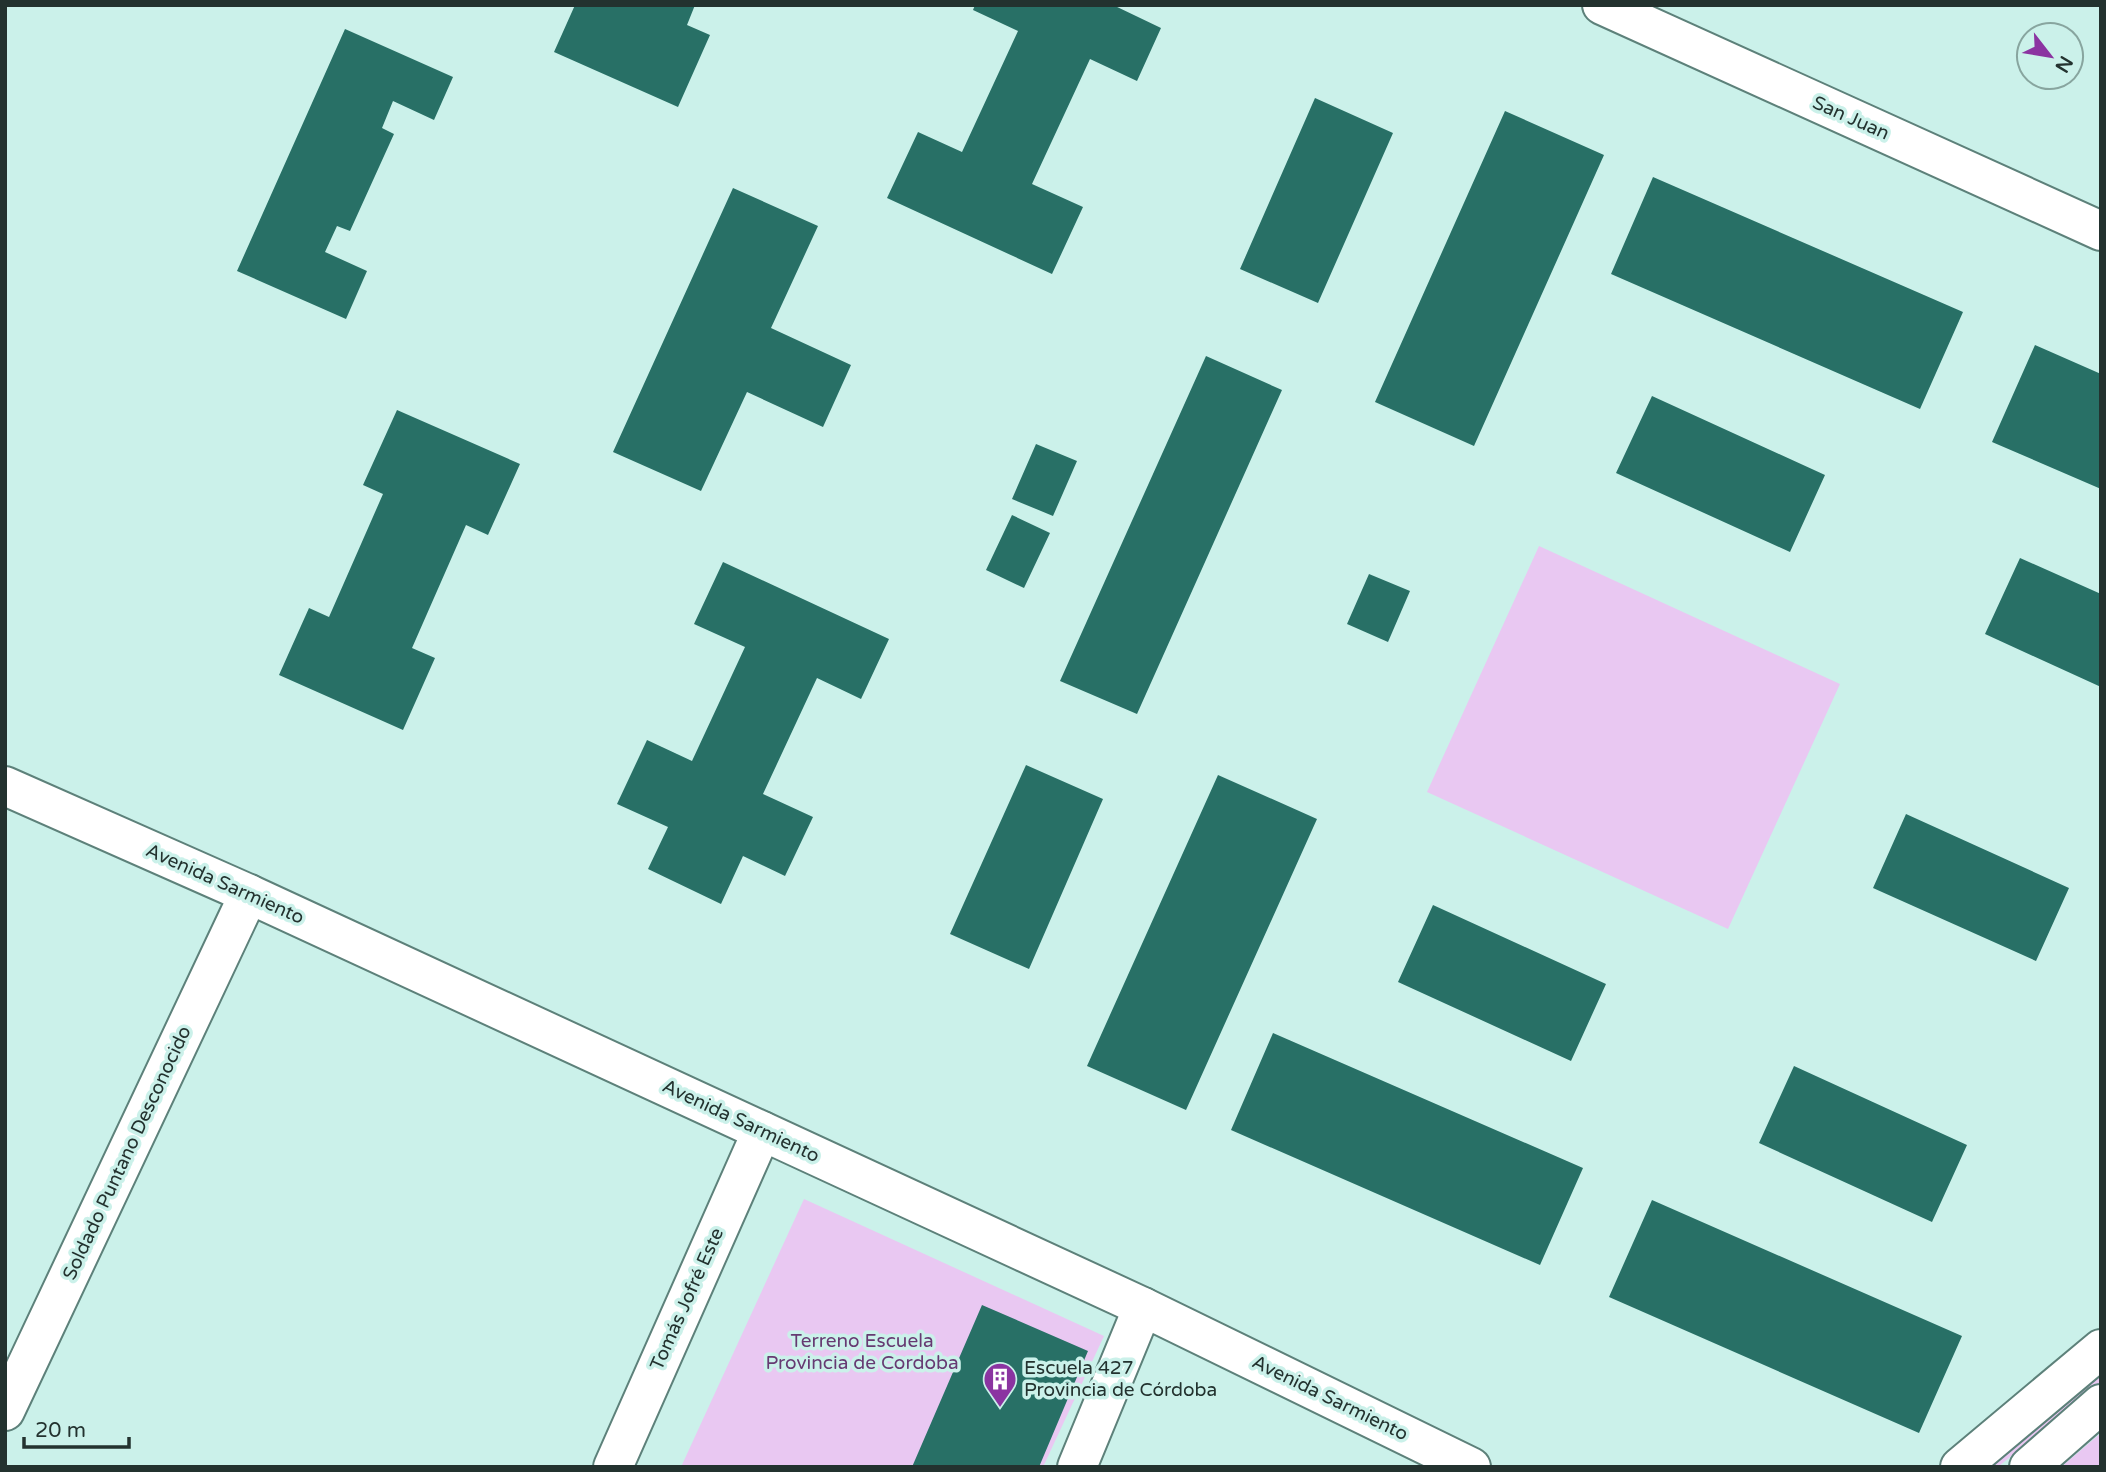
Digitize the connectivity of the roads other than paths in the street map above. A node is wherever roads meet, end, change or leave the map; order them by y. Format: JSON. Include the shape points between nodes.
{"nodes":[{"id":1,"x":1602,"y":5,"type":"edge"},
{"id":2,"x":2101,"y":231,"type":"edge"},
{"id":3,"x":5,"y":786,"type":"edge"},
{"id":4,"x":249,"y":894,"type":"junction"},
{"id":5,"x":762,"y":1130,"type":"junction"},
{"id":6,"x":1143,"y":1307,"type":"junction"},
{"id":7,"x":2101,"y":1349,"type":"edge"},
{"id":8,"x":2101,"y":1404,"type":"edge"},
{"id":9,"x":5,"y":1411,"type":"edge"},
{"id":10,"x":613,"y":1467,"type":"edge"},
{"id":11,"x":1077,"y":1467,"type":"edge"},
{"id":12,"x":1471,"y":1467,"type":"edge"},
{"id":13,"x":1960,"y":1467,"type":"edge"},
{"id":14,"x":2029,"y":1467,"type":"edge"}],
"edges":[{"from":1,"to":2,"type":"main road","name":"San Juan"},
{"from":3,"to":4,"type":"main road","name":"Avenida Sarmiento"},
{"from":4,"to":5,"type":"main road","name":"Avenida Sarmiento"},
{"from":4,"to":9,"type":"main road","name":"Soldado Puntano Desconocido"},
{"from":5,"to":6,"type":"main road","name":"Avenida Sarmiento"},
{"from":5,"to":10,"type":"main road","name":"Tomás Jofré Este"},
{"from":6,"to":11,"type":"main road"},
{"from":6,"to":12,"type":"main road","name":"Avenida Sarmiento"},
{"from":7,"to":13,"type":"main road"},
{"from":8,"to":14,"type":"main road"}]}
